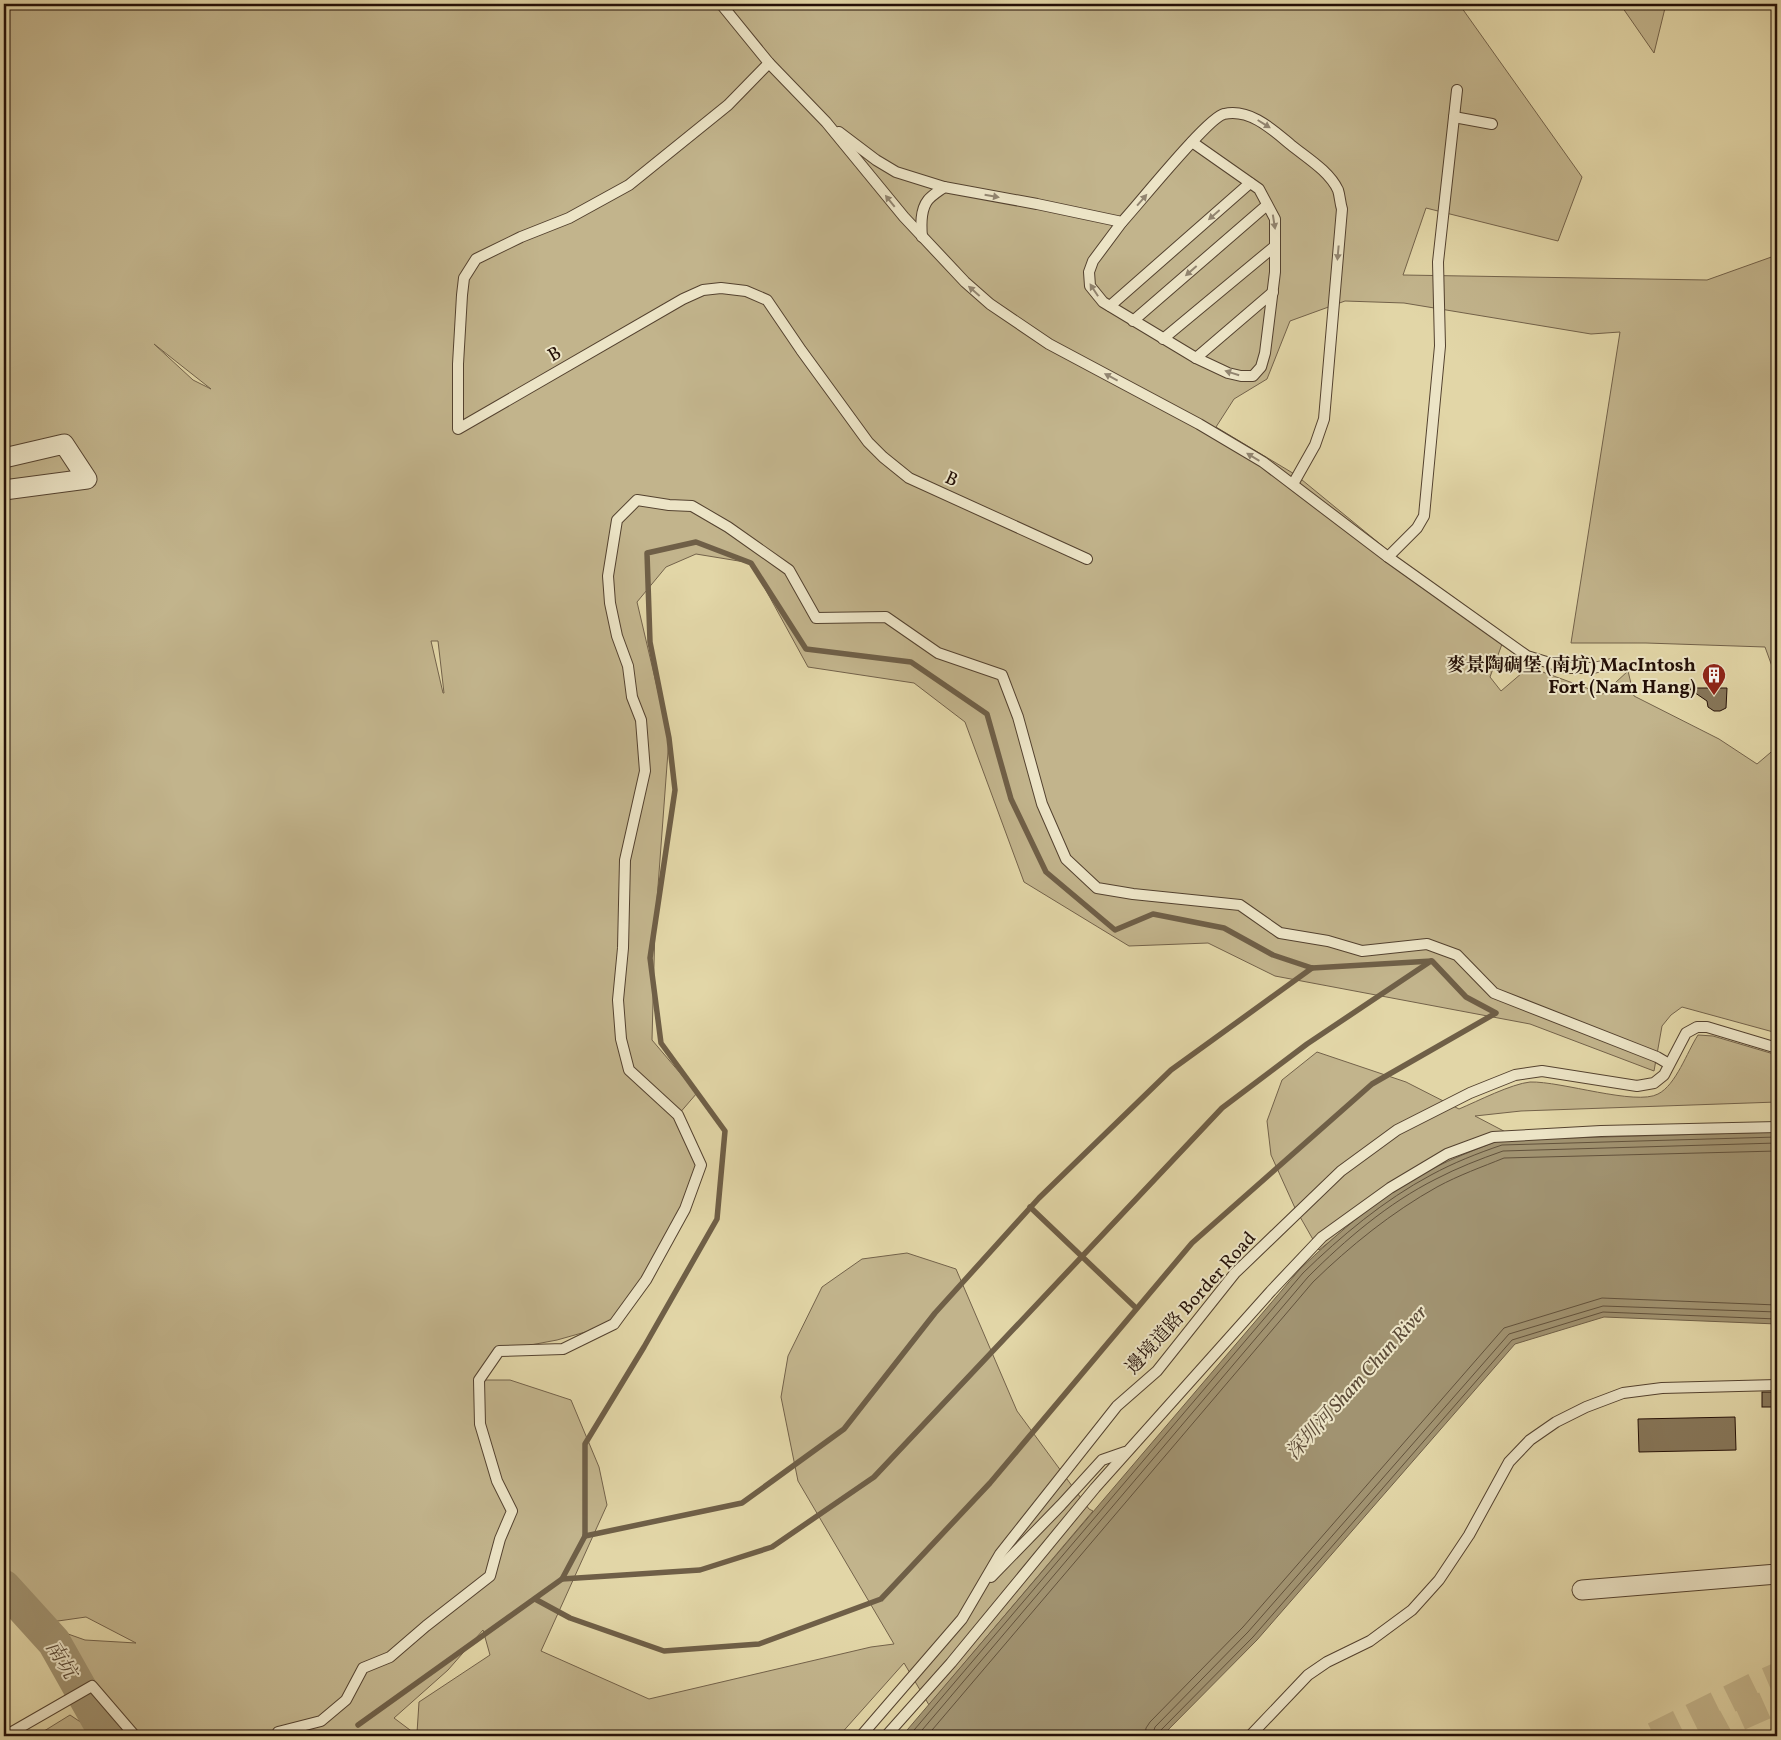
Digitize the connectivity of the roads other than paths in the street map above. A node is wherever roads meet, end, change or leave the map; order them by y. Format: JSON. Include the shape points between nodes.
{"nodes":[{"id":1,"x":721,"y":4,"type":"edge"},
{"id":2,"x":769,"y":63,"type":"junction"},
{"id":3,"x":1457,"y":90,"type":"dead end"},
{"id":4,"x":1454,"y":117,"type":"junction"},
{"id":5,"x":826,"y":122,"type":"junction"},
{"id":6,"x":1492,"y":124,"type":"dead end"},
{"id":7,"x":1192,"y":142,"type":"junction"},
{"id":8,"x":1250,"y":183,"type":"junction"},
{"id":9,"x":944,"y":187,"type":"junction"},
{"id":10,"x":1268,"y":205,"type":"junction"},
{"id":11,"x":1122,"y":222,"type":"junction"},
{"id":12,"x":922,"y":237,"type":"junction"},
{"id":13,"x":1275,"y":246,"type":"junction"},
{"id":14,"x":1273,"y":292,"type":"junction"},
{"id":15,"x":1110,"y":306,"type":"junction"},
{"id":16,"x":1133,"y":321,"type":"junction"},
{"id":17,"x":1163,"y":339,"type":"junction"},
{"id":18,"x":1196,"y":358,"type":"junction"},
{"id":19,"x":4,"y":458,"type":"edge"},
{"id":20,"x":1293,"y":484,"type":"junction"},
{"id":21,"x":4,"y":490,"type":"edge"},
{"id":22,"x":1388,"y":557,"type":"junction"},
{"id":23,"x":1087,"y":559,"type":"dead end"},
{"id":24,"x":1612,"y":664,"type":"dead end"},
{"id":25,"x":1777,"y":1048,"type":"edge"},
{"id":26,"x":1669,"y":1064,"type":"junction"},
{"id":27,"x":1777,"y":1127,"type":"edge"},
{"id":28,"x":1777,"y":1385,"type":"edge"},
{"id":29,"x":1127,"y":1452,"type":"junction"},
{"id":30,"x":1777,"y":1574,"type":"edge"},
{"id":31,"x":980,"y":1588,"type":"junction"},
{"id":32,"x":1582,"y":1590,"type":"dead end"},
{"id":33,"x":278,"y":1732,"type":"dead end"},
{"id":34,"x":5,"y":1736,"type":"edge"},
{"id":35,"x":135,"y":1736,"type":"edge"},
{"id":36,"x":861,"y":1736,"type":"edge"},
{"id":37,"x":886,"y":1736,"type":"edge"},
{"id":38,"x":1250,"y":1736,"type":"edge"}],
"edges":[{"from":1,"to":2,"type":"lane"},
{"from":2,"to":5,"type":"lane"},
{"from":2,"to":23,"type":"lane","name":"B","via":[[728,105],[629,185],[569,218],[476,259],[464,278],[462,295],[458,429],[683,299],[703,290],[746,291],[767,300],[868,442],[909,478]]},
{"from":3,"to":4,"type":"lane"},
{"from":4,"to":6,"type":"lane"},
{"from":4,"to":22,"type":"lane","via":[[1438,262],[1440,346],[1424,516]]},
{"from":5,"to":9,"type":"lane","via":[[896,172]]},
{"from":12,"to":5,"type":"lane","one_way":true},
{"from":7,"to":8,"type":"lane"},
{"from":11,"to":7,"type":"lane","one_way":true},
{"from":7,"to":20,"type":"lane","one_way":true,"via":[[1223,114],[1239,113],[1263,122],[1329,177],[1338,191],[1342,209],[1324,419]]},
{"from":8,"to":10,"type":"lane","via":[[1259,189]]},
{"from":8,"to":15,"type":"lane","one_way":true},
{"from":9,"to":11,"type":"lane","one_way":true},
{"from":9,"to":12,"type":"lane","via":[[927,201],[921,226]]},
{"from":10,"to":13,"type":"lane","one_way":true,"via":[[1275,219]]},
{"from":10,"to":16,"type":"lane","one_way":true},
{"from":15,"to":11,"type":"lane","one_way":true,"via":[[1090,286],[1089,272],[1093,261]]},
{"from":20,"to":12,"type":"lane","one_way":true,"via":[[1199,424],[1049,344],[990,304],[964,282]]},
{"from":13,"to":14,"type":"lane"},
{"from":13,"to":17,"type":"lane"},
{"from":14,"to":18,"type":"lane"},
{"from":14,"to":18,"type":"lane","one_way":true,"via":[[1266,354],[1253,376],[1228,373]]},
{"from":15,"to":16,"type":"lane"},
{"from":16,"to":17,"type":"lane"},
{"from":17,"to":18,"type":"lane"},
{"from":19,"to":21,"type":"street","via":[[64,444],[87,480]]},
{"from":20,"to":22,"type":"lane"},
{"from":22,"to":24,"type":"lane","via":[[1527,656],[1566,668]]},
{"from":25,"to":26,"type":"lane","name":"邊境道路 Border Road","via":[[1707,1027],[1697,1027],[1686,1033]]},
{"from":26,"to":31,"type":"lane","name":"邊境道路 Border Road","via":[[1664,1075],[1654,1084],[1638,1086],[1542,1071],[1514,1075],[1470,1093],[1398,1130],[1341,1171],[1235,1273],[1157,1372],[1117,1406],[1000,1554]]},
{"from":26,"to":33,"type":"lane","via":[[1494,993],[1457,955],[1427,944],[1362,951],[1280,933],[1240,905],[1097,888],[1066,859],[1042,804],[1018,717],[1002,675],[938,653],[886,617],[816,618],[789,570],[728,527],[692,506],[637,500],[617,520],[608,576],[617,636],[641,720],[645,771],[625,860],[618,1000],[629,1070],[678,1115],[701,1165],[685,1209],[646,1280],[614,1324],[563,1349],[499,1351],[479,1380],[480,1424],[497,1481],[512,1511],[490,1576],[390,1657],[363,1668],[346,1700],[321,1721]]},
{"from":27,"to":29,"type":"lane","via":[[1492,1137],[1446,1154],[1390,1188],[1322,1237]]},
{"from":28,"to":38,"type":"lane","via":[[1662,1388],[1622,1393],[1556,1422],[1530,1440],[1509,1462],[1470,1535],[1439,1580],[1412,1610],[1370,1641],[1308,1675]]},
{"from":29,"to":31,"type":"lane","via":[[1102,1460]]},
{"from":29,"to":37,"type":"lane"},
{"from":30,"to":32,"type":"street"},
{"from":31,"to":36,"type":"lane","name":"邊境道路 Border Road","via":[[962,1619]]},
{"from":34,"to":35,"type":"lane","via":[[92,1686]]}]}
